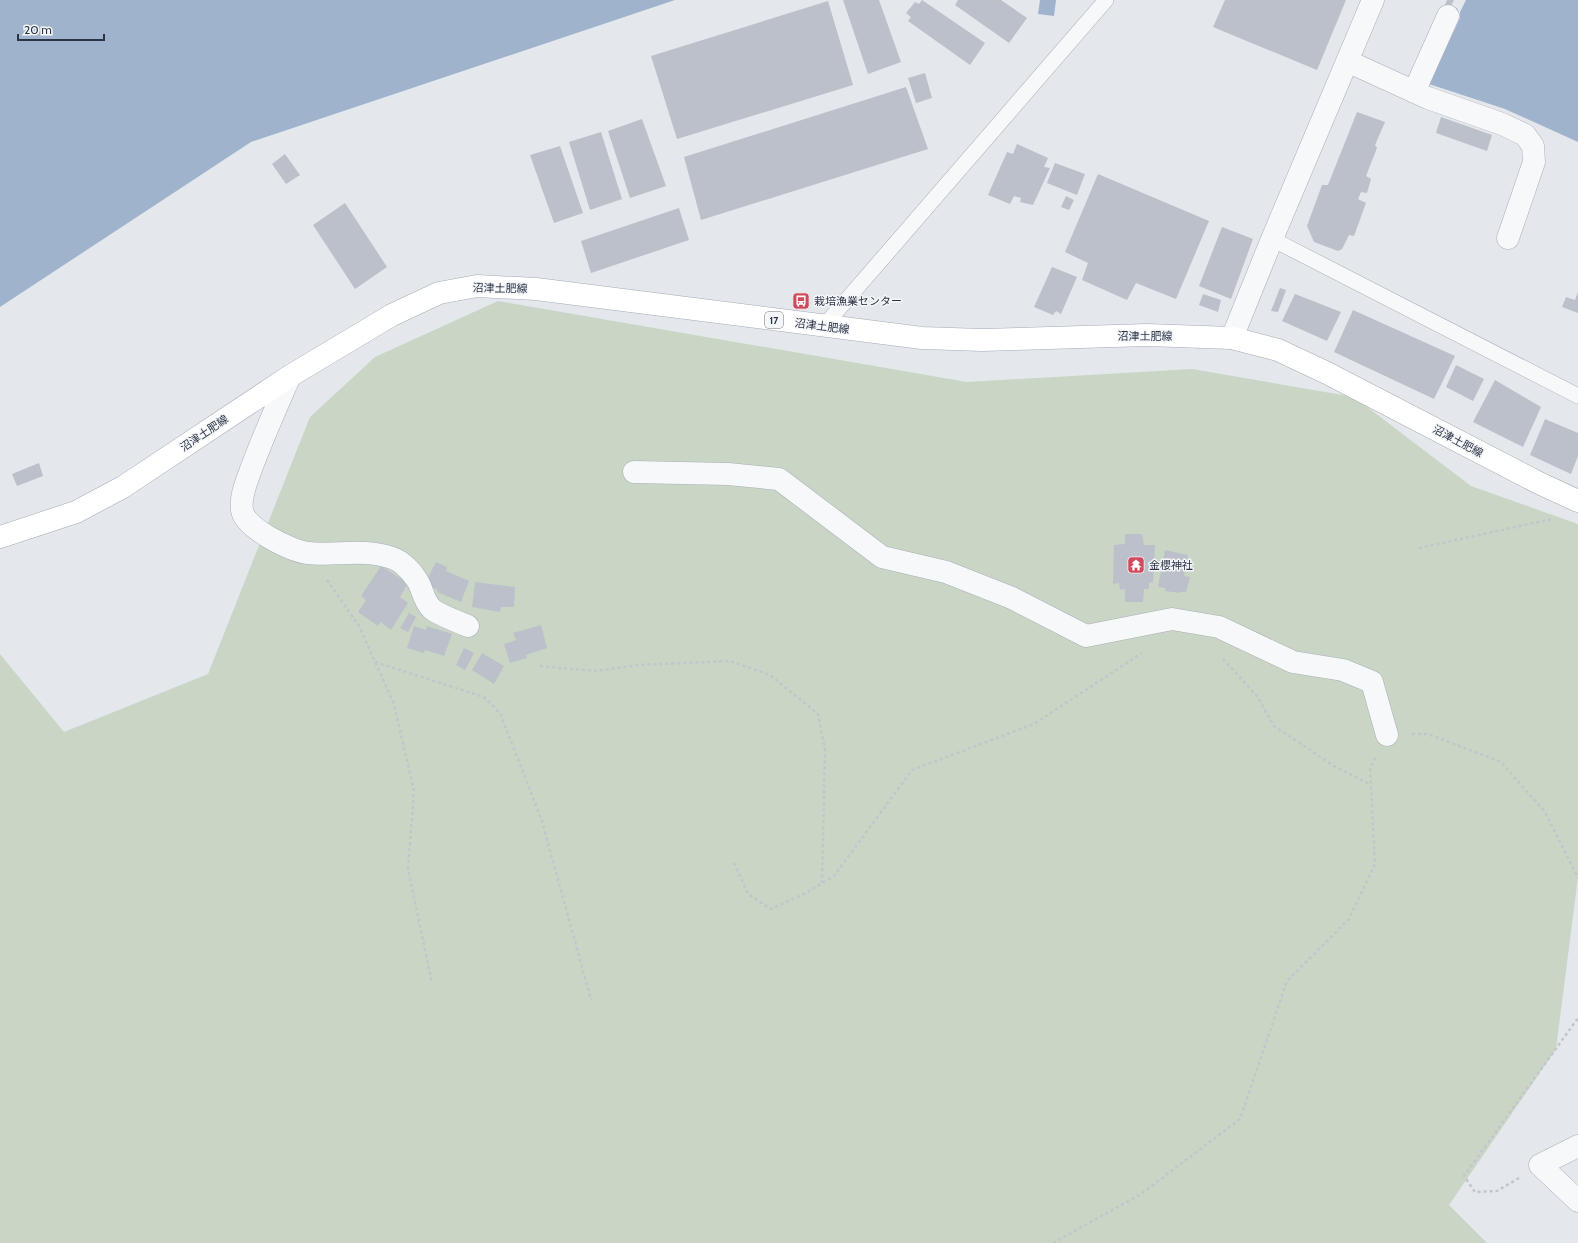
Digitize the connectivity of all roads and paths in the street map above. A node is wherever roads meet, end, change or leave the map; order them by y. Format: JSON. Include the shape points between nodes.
{"nodes":[{"id":1,"x":1106,"y":0,"type":"edge"},
{"id":2,"x":1373,"y":0,"type":"edge"},
{"id":3,"x":1448,"y":16,"type":"dead end"},
{"id":4,"x":1347,"y":62,"type":"junction"},
{"id":5,"x":1414,"y":92,"type":"junction"},
{"id":6,"x":1508,"y":238,"type":"dead end"},
{"id":7,"x":1272,"y":239,"type":"junction"},
{"id":8,"x":824,"y":326,"type":"junction"},
{"id":9,"x":1232,"y":338,"type":"junction"},
{"id":10,"x":290,"y":376,"type":"junction"},
{"id":11,"x":1578,"y":396,"type":"edge"},
{"id":12,"x":634,"y":472,"type":"dead end"},
{"id":13,"x":1578,"y":501,"type":"edge"},
{"id":14,"x":1555,"y":518,"type":"dead end"},
{"id":15,"x":0,"y":537,"type":"edge"},
{"id":16,"x":1419,"y":548,"type":"dead end"},
{"id":17,"x":308,"y":553,"type":"junction"},
{"id":18,"x":468,"y":626,"type":"dead end"},
{"id":19,"x":1143,"y":652,"type":"dead end"},
{"id":20,"x":1220,"y":656,"type":"dead end"},
{"id":21,"x":375,"y":662,"type":"junction"},
{"id":22,"x":540,"y":666,"type":"dead end"},
{"id":23,"x":1387,"y":735,"type":"junction"},
{"id":24,"x":1371,"y":785,"type":"junction"},
{"id":25,"x":734,"y":863,"type":"dead end"},
{"id":26,"x":1578,"y":878,"type":"edge"},
{"id":27,"x":822,"y":883,"type":"junction"},
{"id":28,"x":432,"y":983,"type":"dead end"},
{"id":29,"x":592,"y":1000,"type":"dead end"},
{"id":30,"x":1578,"y":1018,"type":"edge"},
{"id":31,"x":1578,"y":1146,"type":"edge"},
{"id":32,"x":1540,"y":1165,"type":"junction"},
{"id":33,"x":1578,"y":1186,"type":"edge"},
{"id":34,"x":1578,"y":1201,"type":"edge"},
{"id":35,"x":1053,"y":1243,"type":"edge"}],
"edges":[{"from":1,"to":8,"type":"lane"},
{"from":2,"to":4,"type":"street"},
{"from":3,"to":5,"type":"street"},
{"from":4,"to":5,"type":"street"},
{"from":4,"to":7,"type":"street"},
{"from":5,"to":6,"type":"street","via":[[1502,124],[1525,135],[1533,146],[1534,162]]},
{"from":7,"to":9,"type":"street"},
{"from":7,"to":11,"type":"lane"},
{"from":8,"to":9,"type":"main road","name":"沼津土肥線","number":"17","via":[[922,338],[982,340],[1147,335]]},
{"from":8,"to":10,"type":"main road","name":"沼津土肥線","number":"17","via":[[536,289],[477,286],[439,293],[392,315]]},
{"from":9,"to":13,"type":"main road","name":"沼津土肥線","number":"17","via":[[1278,350],[1327,373]]},
{"from":10,"to":15,"type":"main road","name":"沼津土肥線","number":"17","via":[[123,487],[76,512]]},
{"from":10,"to":17,"type":"street","via":[[258,448],[244,492],[242,510],[246,520],[269,537],[294,550]]},
{"from":12,"to":23,"type":"street","via":[[728,474],[779,479],[882,557],[953,575],[1012,598],[1086,636],[1172,619],[1219,627],[1293,662],[1343,670],[1372,682]]},
{"from":14,"to":16,"type":"path"},
{"from":17,"to":18,"type":"street","via":[[376,553],[394,558],[417,580],[432,610]]},
{"from":17,"to":21,"type":"path","via":[[359,626]]},
{"from":19,"to":27,"type":"path","via":[[1034,724],[912,770],[834,876]]},
{"from":20,"to":24,"type":"path","via":[[1257,696],[1274,726],[1334,766]]},
{"from":21,"to":28,"type":"path","via":[[394,704],[414,791],[408,869]]},
{"from":21,"to":29,"type":"path","via":[[484,697],[500,713],[542,821]]},
{"from":22,"to":27,"type":"path","via":[[595,671],[639,665],[730,661],[770,675],[818,714],[825,749]]},
{"from":23,"to":24,"type":"path","via":[[1370,768]]},
{"from":23,"to":26,"type":"path","via":[[1428,734],[1501,762],[1545,812]]},
{"from":24,"to":35,"type":"path","via":[[1375,864],[1349,919],[1287,981],[1240,1119],[1141,1194]]},
{"from":25,"to":27,"type":"path","via":[[748,894],[772,909]]},
{"from":30,"to":32,"type":"path","via":[[1464,1176],[1475,1192],[1497,1191]]},
{"from":31,"to":32,"type":"street"},
{"from":32,"to":33,"type":"street"},
{"from":32,"to":34,"type":"street"}]}
